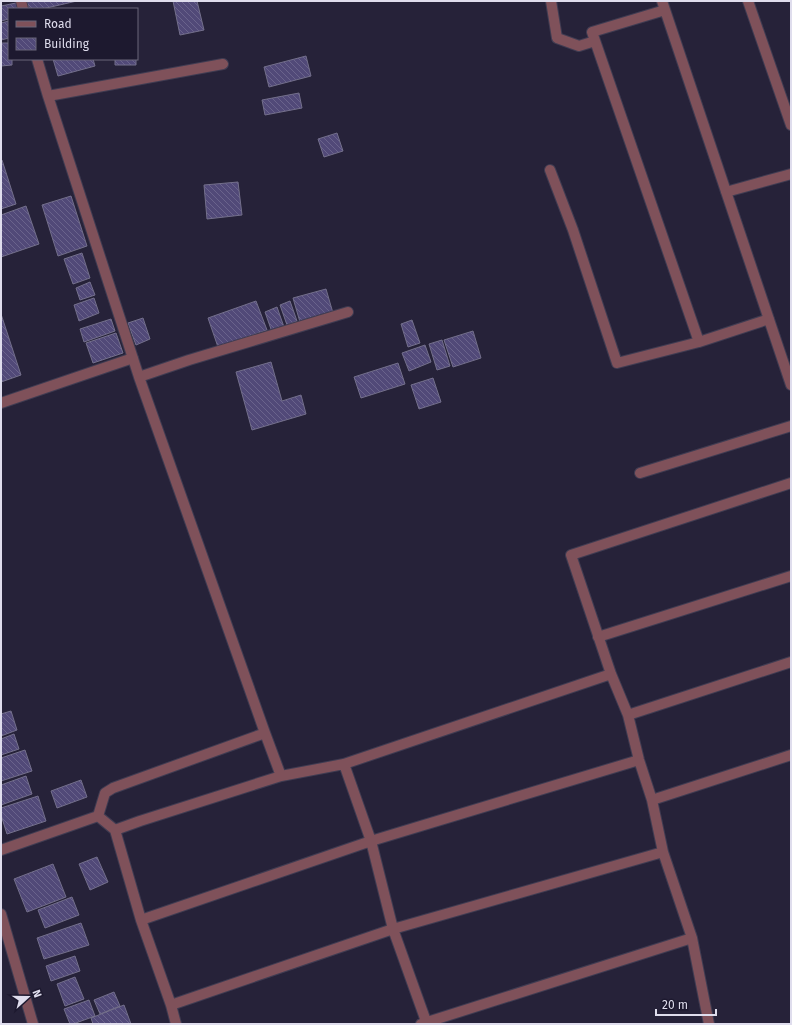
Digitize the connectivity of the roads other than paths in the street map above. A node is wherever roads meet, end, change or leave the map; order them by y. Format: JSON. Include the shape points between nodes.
{"nodes":[{"id":1,"x":551,"y":1,"type":"edge"},
{"id":2,"x":748,"y":1,"type":"edge"},
{"id":3,"x":664,"y":5,"type":"edge"},
{"id":4,"x":595,"y":41,"type":"junction"},
{"id":5,"x":37,"y":60,"type":"edge"},
{"id":6,"x":223,"y":64,"type":"dead end"},
{"id":7,"x":48,"y":96,"type":"junction"},
{"id":8,"x":791,"y":125,"type":"edge"},
{"id":9,"x":550,"y":170,"type":"dead end"},
{"id":10,"x":791,"y":174,"type":"edge"},
{"id":11,"x":726,"y":192,"type":"junction"},
{"id":12,"x":348,"y":312,"type":"dead end"},
{"id":13,"x":769,"y":319,"type":"junction"},
{"id":14,"x":699,"y":342,"type":"junction"},
{"id":15,"x":133,"y":358,"type":"junction"},
{"id":16,"x":139,"y":377,"type":"junction"},
{"id":17,"x":791,"y":385,"type":"edge"},
{"id":18,"x":1,"y":403,"type":"edge"},
{"id":19,"x":791,"y":426,"type":"edge"},
{"id":20,"x":640,"y":473,"type":"dead end"},
{"id":21,"x":791,"y":483,"type":"edge"},
{"id":22,"x":791,"y":576,"type":"edge"},
{"id":23,"x":598,"y":637,"type":"junction"},
{"id":24,"x":791,"y":662,"type":"edge"},
{"id":25,"x":611,"y":674,"type":"junction"},
{"id":26,"x":628,"y":715,"type":"junction"},
{"id":27,"x":264,"y":732,"type":"junction"},
{"id":28,"x":791,"y":755,"type":"edge"},
{"id":29,"x":639,"y":760,"type":"junction"},
{"id":30,"x":344,"y":764,"type":"junction"},
{"id":31,"x":281,"y":776,"type":"junction"},
{"id":32,"x":652,"y":800,"type":"junction"},
{"id":33,"x":98,"y":816,"type":"junction"},
{"id":34,"x":115,"y":830,"type":"junction"},
{"id":35,"x":371,"y":842,"type":"junction"},
{"id":36,"x":1,"y":850,"type":"edge"},
{"id":37,"x":663,"y":852,"type":"junction"},
{"id":38,"x":1,"y":914,"type":"edge"},
{"id":39,"x":141,"y":920,"type":"junction"},
{"id":40,"x":393,"y":929,"type":"junction"},
{"id":41,"x":692,"y":938,"type":"junction"},
{"id":42,"x":171,"y":1005,"type":"junction"},
{"id":43,"x":425,"y":1023,"type":"edge"},
{"id":44,"x":33,"y":1024,"type":"edge"},
{"id":45,"x":176,"y":1024,"type":"edge"},
{"id":46,"x":709,"y":1024,"type":"edge"}],
"edges":[{"from":1,"to":4,"type":"street","via":[[557,38],[579,46]]},
{"from":2,"to":8,"type":"street"},
{"from":3,"to":4,"type":"street","via":[[592,32]]},
{"from":3,"to":11,"type":"street"},
{"from":4,"to":14,"type":"street"},
{"from":5,"to":7,"type":"street"},
{"from":6,"to":7,"type":"street"},
{"from":7,"to":15,"type":"street"},
{"from":9,"to":14,"type":"street","via":[[573,230],[617,363]]},
{"from":10,"to":11,"type":"street"},
{"from":11,"to":13,"type":"street"},
{"from":12,"to":16,"type":"street"},
{"from":13,"to":14,"type":"street"},
{"from":13,"to":17,"type":"street"},
{"from":15,"to":16,"type":"street"},
{"from":15,"to":18,"type":"street"},
{"from":16,"to":27,"type":"street"},
{"from":19,"to":20,"type":"street"},
{"from":21,"to":23,"type":"street","via":[[570,555]]},
{"from":22,"to":23,"type":"street"},
{"from":23,"to":25,"type":"street"},
{"from":24,"to":26,"type":"street"},
{"from":25,"to":26,"type":"street"},
{"from":25,"to":30,"type":"street"},
{"from":26,"to":29,"type":"street"},
{"from":27,"to":31,"type":"street"},
{"from":27,"to":33,"type":"street","via":[[113,788],[105,793]]},
{"from":28,"to":32,"type":"street"},
{"from":29,"to":32,"type":"street"},
{"from":29,"to":35,"type":"street"},
{"from":30,"to":31,"type":"street"},
{"from":30,"to":35,"type":"street"},
{"from":31,"to":34,"type":"street"},
{"from":32,"to":37,"type":"street"},
{"from":33,"to":34,"type":"street"},
{"from":33,"to":36,"type":"street"},
{"from":34,"to":39,"type":"street"},
{"from":35,"to":39,"type":"street"},
{"from":35,"to":40,"type":"street"},
{"from":37,"to":40,"type":"street"},
{"from":37,"to":41,"type":"street"},
{"from":38,"to":44,"type":"street"},
{"from":39,"to":42,"type":"street"},
{"from":40,"to":42,"type":"street"},
{"from":40,"to":43,"type":"street"},
{"from":41,"to":43,"type":"street"},
{"from":41,"to":46,"type":"street"},
{"from":42,"to":45,"type":"street"}]}
